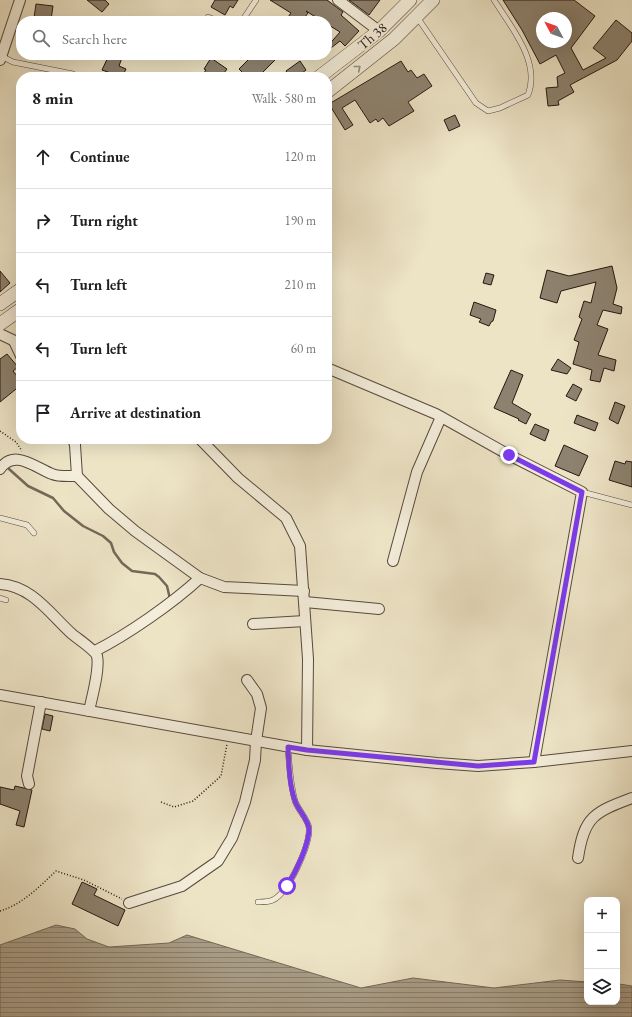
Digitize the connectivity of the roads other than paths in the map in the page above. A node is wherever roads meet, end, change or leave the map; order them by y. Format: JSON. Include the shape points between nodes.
{"nodes":[{"id":1,"x":20,"y":0,"type":"edge"},
{"id":2,"x":256,"y":0,"type":"edge"},
{"id":3,"x":338,"y":0,"type":"edge"},
{"id":4,"x":410,"y":0,"type":"edge"},
{"id":5,"x":433,"y":0,"type":"edge"},
{"id":6,"x":494,"y":0,"type":"edge"},
{"id":7,"x":397,"y":14,"type":"junction"},
{"id":8,"x":245,"y":16,"type":"edge"},
{"id":9,"x":413,"y":22,"type":"junction"},
{"id":10,"x":379,"y":31,"type":"junction"},
{"id":11,"x":1,"y":58,"type":"edge"},
{"id":12,"x":52,"y":72,"type":"edge"},
{"id":13,"x":326,"y":72,"type":"edge"},
{"id":14,"x":332,"y":88,"type":"edge"},
{"id":15,"x":16,"y":293,"type":"edge"},
{"id":16,"x":0,"y":304,"type":"edge"},
{"id":17,"x":16,"y":313,"type":"edge"},
{"id":18,"x":0,"y":324,"type":"edge"},
{"id":19,"x":0,"y":334,"type":"edge"},
{"id":20,"x":16,"y":342,"type":"edge"},
{"id":21,"x":332,"y":370,"type":"edge"},
{"id":22,"x":442,"y":417,"type":"junction"},
{"id":23,"x":75,"y":444,"type":"edge"},
{"id":24,"x":205,"y":444,"type":"edge"},
{"id":25,"x":0,"y":470,"type":"edge"},
{"id":26,"x":77,"y":476,"type":"junction"},
{"id":27,"x":582,"y":492,"type":"junction"},
{"id":28,"x":632,"y":505,"type":"edge"},
{"id":29,"x":0,"y":518,"type":"edge"},
{"id":30,"x":34,"y":533,"type":"dead end"},
{"id":31,"x":393,"y":561,"type":"dead end"},
{"id":32,"x":200,"y":578,"type":"junction"},
{"id":33,"x":0,"y":584,"type":"edge"},
{"id":34,"x":305,"y":597,"type":"junction"},
{"id":35,"x":0,"y":598,"type":"edge"},
{"id":36,"x":6,"y":600,"type":"dead end"},
{"id":37,"x":379,"y":609,"type":"dead end"},
{"id":38,"x":305,"y":620,"type":"junction"},
{"id":39,"x":253,"y":624,"type":"dead end"},
{"id":40,"x":95,"y":651,"type":"junction"},
{"id":41,"x":247,"y":680,"type":"dead end"},
{"id":42,"x":0,"y":695,"type":"edge"},
{"id":43,"x":41,"y":702,"type":"junction"},
{"id":44,"x":89,"y":711,"type":"junction"},
{"id":45,"x":256,"y":741,"type":"junction"},
{"id":46,"x":288,"y":747,"type":"junction"},
{"id":47,"x":307,"y":750,"type":"junction"},
{"id":48,"x":632,"y":751,"type":"edge"},
{"id":49,"x":534,"y":762,"type":"junction"},
{"id":50,"x":29,"y":784,"type":"dead end"},
{"id":51,"x":632,"y":798,"type":"edge"},
{"id":52,"x":578,"y":858,"type":"dead end"},
{"id":53,"x":129,"y":902,"type":"road end"},
{"id":54,"x":258,"y":902,"type":"dead end"}],
"edges":[{"from":1,"to":11,"type":"street"},
{"from":2,"to":8,"type":"lane"},
{"from":3,"to":10,"type":"street"},
{"from":4,"to":7,"type":"street","name":"Th 38"},
{"from":5,"to":9,"type":"street","name":"Th 38"},
{"from":6,"to":9,"type":"lane","via":[[529,58],[532,79],[528,95],[500,108],[488,111],[476,102]]},
{"from":7,"to":9,"type":"street"},
{"from":7,"to":10,"type":"street","name":"Th 38"},
{"from":14,"to":9,"type":"street","name":"Th 38","one_way":true},
{"from":10,"to":13,"type":"street","name":"Th 38"},
{"from":11,"to":12,"type":"lane"},
{"from":15,"to":16,"type":"street"},
{"from":17,"to":18,"type":"street"},
{"from":19,"to":20,"type":"street"},
{"from":21,"to":22,"type":"street"},
{"from":22,"to":27,"type":"street"},
{"from":22,"to":31,"type":"street","via":[[417,472]]},
{"from":23,"to":26,"type":"street"},
{"from":24,"to":34,"type":"street","via":[[238,478],[286,518],[300,546]]},
{"from":25,"to":26,"type":"street","via":[[4,464],[18,459],[28,461],[53,475]]},
{"from":26,"to":32,"type":"street","via":[[135,531]]},
{"from":27,"to":28,"type":"lane"},
{"from":27,"to":49,"type":"street"},
{"from":29,"to":30,"type":"lane","via":[[27,525]]},
{"from":32,"to":34,"type":"street","via":[[224,587]]},
{"from":32,"to":40,"type":"street","via":[[110,644]]},
{"from":33,"to":40,"type":"street","via":[[15,586],[47,607],[71,633]]},
{"from":34,"to":37,"type":"street"},
{"from":34,"to":38,"type":"street"},
{"from":35,"to":36,"type":"lane"},
{"from":38,"to":39,"type":"street"},
{"from":38,"to":47,"type":"street","via":[[308,659]]},
{"from":40,"to":44,"type":"street","via":[[98,657]]},
{"from":41,"to":45,"type":"street","via":[[257,694],[261,708]]},
{"from":42,"to":43,"type":"street"},
{"from":43,"to":44,"type":"street"},
{"from":43,"to":50,"type":"street","via":[[27,776]]},
{"from":44,"to":45,"type":"street"},
{"from":45,"to":46,"type":"street"},
{"from":45,"to":53,"type":"street","via":[[256,760],[245,802],[232,838],[218,860],[182,886]]},
{"from":46,"to":47,"type":"street"},
{"from":46,"to":54,"type":"lane","via":[[291,784],[296,803],[309,827],[308,838],[294,875],[287,886],[273,900]]},
{"from":47,"to":49,"type":"street","via":[[478,766]]},
{"from":48,"to":49,"type":"street"},
{"from":51,"to":52,"type":"street","via":[[596,814],[587,824]]}]}
